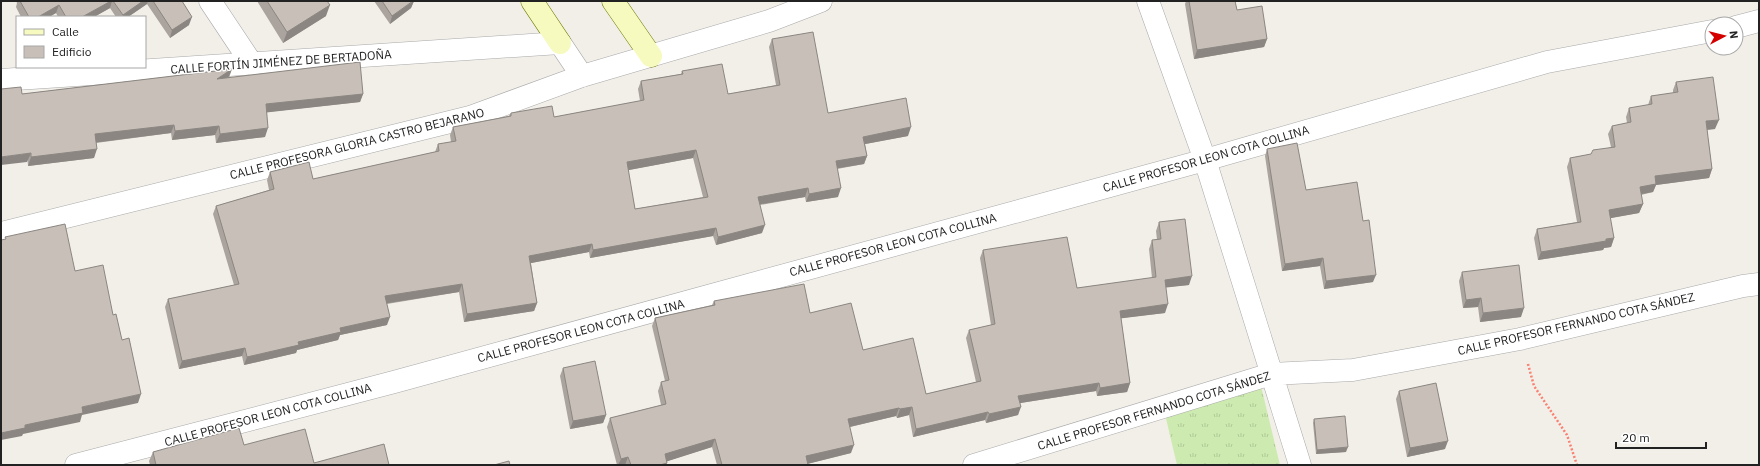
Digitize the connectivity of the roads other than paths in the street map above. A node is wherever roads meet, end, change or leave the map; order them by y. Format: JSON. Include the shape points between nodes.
{"nodes":[{"id":1,"x":210,"y":1,"type":"edge"},
{"id":2,"x":532,"y":1,"type":"edge"},
{"id":3,"x":613,"y":1,"type":"edge"},
{"id":4,"x":821,"y":1,"type":"edge"},
{"id":5,"x":1148,"y":1,"type":"edge"},
{"id":6,"x":1759,"y":20,"type":"edge"},
{"id":7,"x":1744,"y":25,"type":"edge"},
{"id":8,"x":1704,"y":33,"type":"edge"},
{"id":9,"x":560,"y":43,"type":"junction"},
{"id":10,"x":651,"y":56,"type":"junction"},
{"id":11,"x":252,"y":64,"type":"junction"},
{"id":12,"x":582,"y":76,"type":"junction"},
{"id":13,"x":1,"y":80,"type":"edge"},
{"id":14,"x":1205,"y":160,"type":"junction"},
{"id":15,"x":1,"y":233,"type":"edge"},
{"id":16,"x":1759,"y":284,"type":"edge"},
{"id":17,"x":1272,"y":374,"type":"junction"},
{"id":18,"x":76,"y":465,"type":"edge"},
{"id":19,"x":974,"y":465,"type":"edge"},
{"id":20,"x":1300,"y":465,"type":"edge"}],
"edges":[{"from":1,"to":11,"type":"street"},
{"from":2,"to":9,"type":"street"},
{"from":3,"to":10,"type":"street"},
{"from":4,"to":10,"type":"street","name":"CALLE PROFESORA GLORIA CASTRO BEJARANO","via":[[769,21]]},
{"from":5,"to":14,"type":"street"},
{"from":6,"to":7,"type":"street"},
{"from":8,"to":14,"type":"street","name":"CALLE PROFESOR LEON COTA COLLINA","via":[[1547,62]]},
{"from":9,"to":11,"type":"street","name":"CALLE FORTÍN JIMÉNEZ DE BERTADOÑA"},
{"from":9,"to":12,"type":"street"},
{"from":10,"to":12,"type":"street","name":"CALLE PROFESORA GLORIA CASTRO BEJARANO"},
{"from":11,"to":13,"type":"street","name":"CALLE FORTÍN JIMÉNEZ DE BERTADOÑA"},
{"from":12,"to":15,"type":"street","name":"CALLE PROFESORA GLORIA CASTRO BEJARANO","via":[[470,118]]},
{"from":14,"to":17,"type":"street"},
{"from":14,"to":18,"type":"street","name":"CALLE PROFESOR LEON COTA COLLINA","via":[[394,382]]},
{"from":16,"to":17,"type":"street","name":"CALLE PROFESOR FERNANDO COTA SÁNDEZ","via":[[1520,339],[1353,370]]},
{"from":17,"to":19,"type":"street","name":"CALLE PROFESOR FERNANDO COTA SÁNDEZ"},
{"from":17,"to":20,"type":"street"}]}
